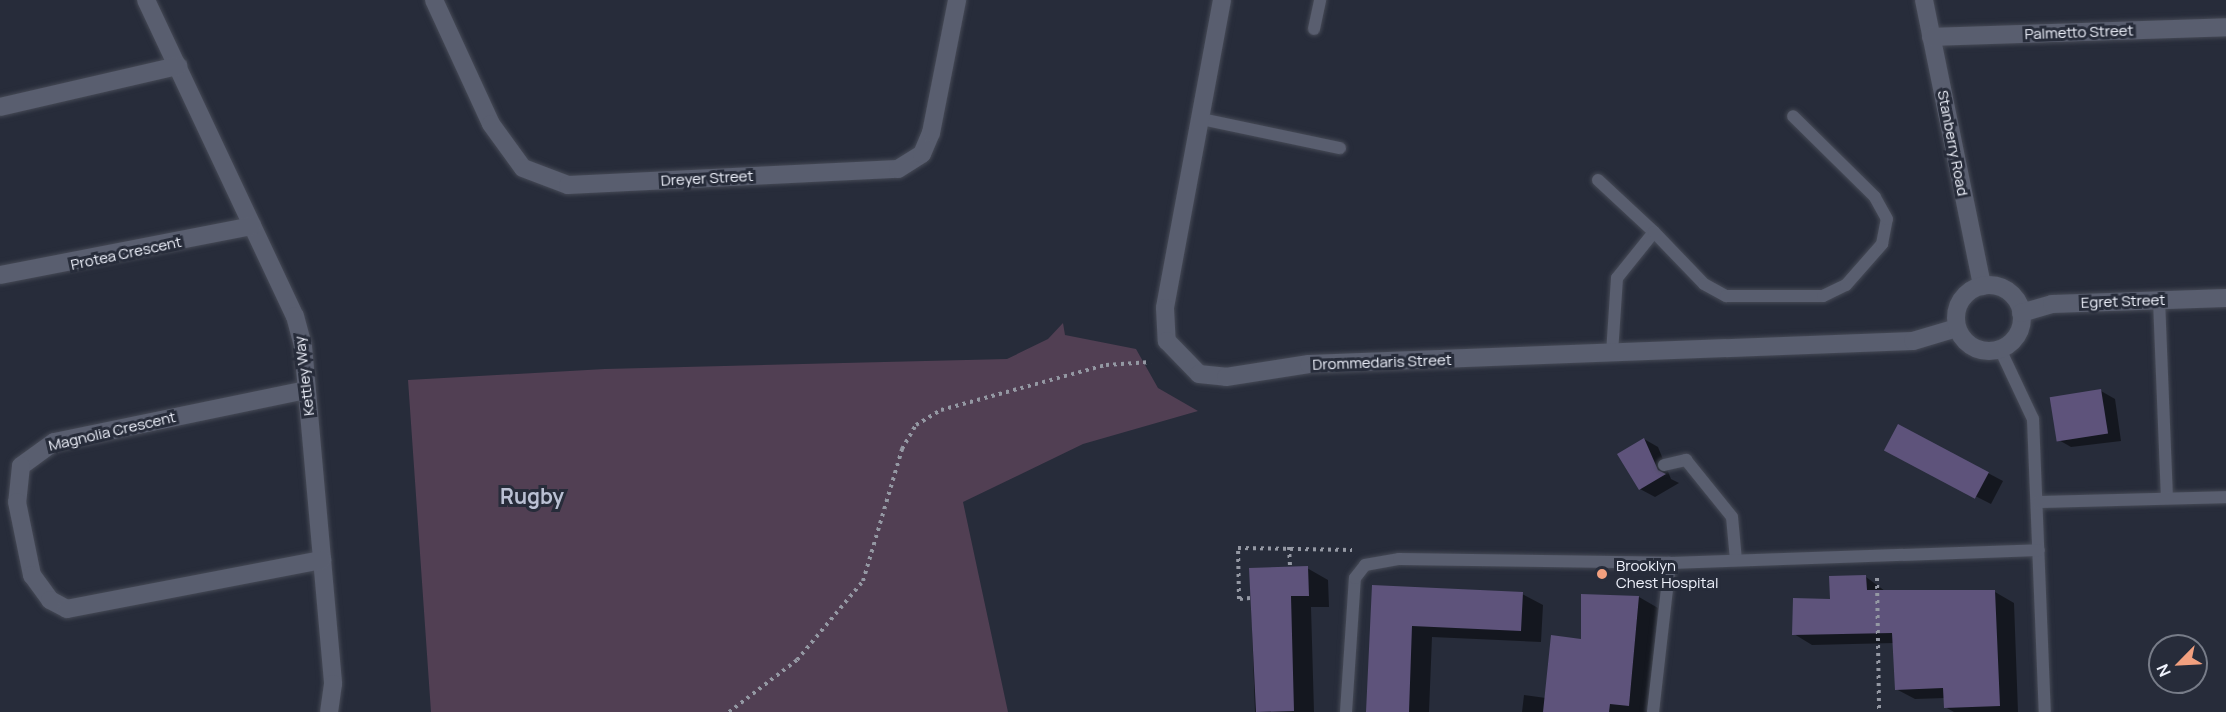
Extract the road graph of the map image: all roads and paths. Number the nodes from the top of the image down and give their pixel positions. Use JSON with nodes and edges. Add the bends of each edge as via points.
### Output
{"nodes":[{"id":1,"x":146,"y":0,"type":"edge"},
{"id":2,"x":434,"y":0,"type":"edge"},
{"id":3,"x":957,"y":0,"type":"edge"},
{"id":4,"x":1222,"y":0,"type":"edge"},
{"id":5,"x":1320,"y":0,"type":"edge"},
{"id":6,"x":1924,"y":0,"type":"edge"},
{"id":7,"x":2226,"y":27,"type":"edge"},
{"id":8,"x":1314,"y":29,"type":"dead end"},
{"id":9,"x":1931,"y":37,"type":"junction"},
{"id":10,"x":178,"y":66,"type":"junction"},
{"id":11,"x":0,"y":108,"type":"edge"},
{"id":12,"x":1793,"y":116,"type":"dead end"},
{"id":13,"x":1202,"y":119,"type":"junction"},
{"id":14,"x":1340,"y":148,"type":"dead end"},
{"id":15,"x":1598,"y":180,"type":"dead end"},
{"id":16,"x":252,"y":226,"type":"junction"},
{"id":17,"x":1654,"y":232,"type":"junction"},
{"id":18,"x":0,"y":275,"type":"edge"},
{"id":19,"x":1982,"y":286,"type":"junction"},
{"id":20,"x":2226,"y":298,"type":"edge"},
{"id":21,"x":2159,"y":300,"type":"junction"},
{"id":22,"x":2021,"y":313,"type":"junction"},
{"id":23,"x":1957,"y":328,"type":"junction"},
{"id":24,"x":2000,"y":349,"type":"junction"},
{"id":25,"x":1612,"y":353,"type":"junction"},
{"id":26,"x":1180,"y":360,"type":"junction"},
{"id":27,"x":306,"y":390,"type":"junction"},
{"id":28,"x":1664,"y":465,"type":"dead end"},
{"id":29,"x":2226,"y":497,"type":"edge"},
{"id":30,"x":2167,"y":498,"type":"junction"},
{"id":31,"x":2037,"y":502,"type":"junction"},
{"id":32,"x":1289,"y":548,"type":"junction"},
{"id":33,"x":2038,"y":550,"type":"junction"},
{"id":34,"x":1877,"y":556,"type":"junction"},
{"id":35,"x":322,"y":560,"type":"junction"},
{"id":36,"x":1736,"y":560,"type":"junction"},
{"id":37,"x":1670,"y":563,"type":"junction"},
{"id":38,"x":1365,"y":564,"type":"junction"},
{"id":39,"x":1290,"y":567,"type":"dead end"},
{"id":40,"x":1250,"y":598,"type":"dead end"},
{"id":41,"x":330,"y":712,"type":"edge"},
{"id":42,"x":729,"y":712,"type":"edge"},
{"id":43,"x":1346,"y":712,"type":"edge"},
{"id":44,"x":1653,"y":712,"type":"edge"},
{"id":45,"x":1879,"y":712,"type":"edge"},
{"id":46,"x":2045,"y":712,"type":"edge"}],
"edges":[{"from":1,"to":10,"type":"street","name":"Kettley Way"},
{"from":2,"to":3,"type":"street","name":"Dreyer Street","via":[[491,124],[523,168],[568,185],[898,169],[922,154],[931,133]]},
{"from":4,"to":13,"type":"street"},
{"from":5,"to":8,"type":"lane"},
{"from":6,"to":9,"type":"street","name":"Stanberry Road"},
{"from":7,"to":9,"type":"street","name":"Palmetto Street"},
{"from":9,"to":19,"type":"street","name":"Stanberry Road"},
{"from":10,"to":11,"type":"street"},
{"from":10,"to":16,"type":"street","name":"Kettley Way"},
{"from":12,"to":17,"type":"lane","via":[[1875,197],[1887,219],[1882,244],[1846,285],[1823,296],[1726,296],[1704,284]]},
{"from":13,"to":14,"type":"lane"},
{"from":13,"to":26,"type":"street","via":[[1166,308],[1167,341]]},
{"from":15,"to":17,"type":"lane"},
{"from":16,"to":18,"type":"street","name":"Protea Crescent"},
{"from":16,"to":27,"type":"street","name":"Kettley Way","via":[[295,316]]},
{"from":17,"to":25,"type":"lane","via":[[1617,278]]},
{"from":19,"to":22,"type":"street","via":[[2004,289]]},
{"from":19,"to":23,"type":"street","via":[[1960,301]]},
{"from":20,"to":21,"type":"street","name":"Egret Street"},
{"from":21,"to":22,"type":"street","name":"Egret Street","via":[[2052,304]]},
{"from":21,"to":30,"type":"lane"},
{"from":22,"to":24,"type":"street","via":[[2017,335]]},
{"from":23,"to":24,"type":"street","via":[[1971,346]]},
{"from":23,"to":25,"type":"street","name":"Drommedaris Street","via":[[1913,341]]},
{"from":24,"to":31,"type":"lane","via":[[2033,419]]},
{"from":25,"to":26,"type":"street","name":"Drommedaris Street","via":[[1309,364],[1226,377],[1199,374]]},
{"from":26,"to":42,"type":"path","via":[[1106,365],[941,410],[916,425],[902,449],[862,581],[797,660]]},
{"from":27,"to":35,"type":"street","name":"Kettley Way"},
{"from":27,"to":35,"type":"street","name":"Magnolia Crescent","via":[[54,442],[21,466],[17,502],[32,575],[50,600],[67,609]]},
{"from":28,"to":36,"type":"lane","via":[[1686,460],[1732,517]]},
{"from":29,"to":30,"type":"lane"},
{"from":30,"to":31,"type":"lane"},
{"from":31,"to":33,"type":"lane"},
{"from":32,"to":38,"type":"path","via":[[1348,546]]},
{"from":32,"to":39,"type":"path"},
{"from":32,"to":40,"type":"path","via":[[1238,548],[1239,599]]},
{"from":33,"to":34,"type":"lane"},
{"from":33,"to":46,"type":"lane"},
{"from":34,"to":36,"type":"lane"},
{"from":34,"to":45,"type":"path"},
{"from":35,"to":41,"type":"street","name":"Kettley Way","via":[[333,684]]},
{"from":36,"to":37,"type":"lane"},
{"from":37,"to":38,"type":"lane","via":[[1399,559]]},
{"from":37,"to":44,"type":"lane"},
{"from":38,"to":43,"type":"lane","via":[[1355,578]]}]}
